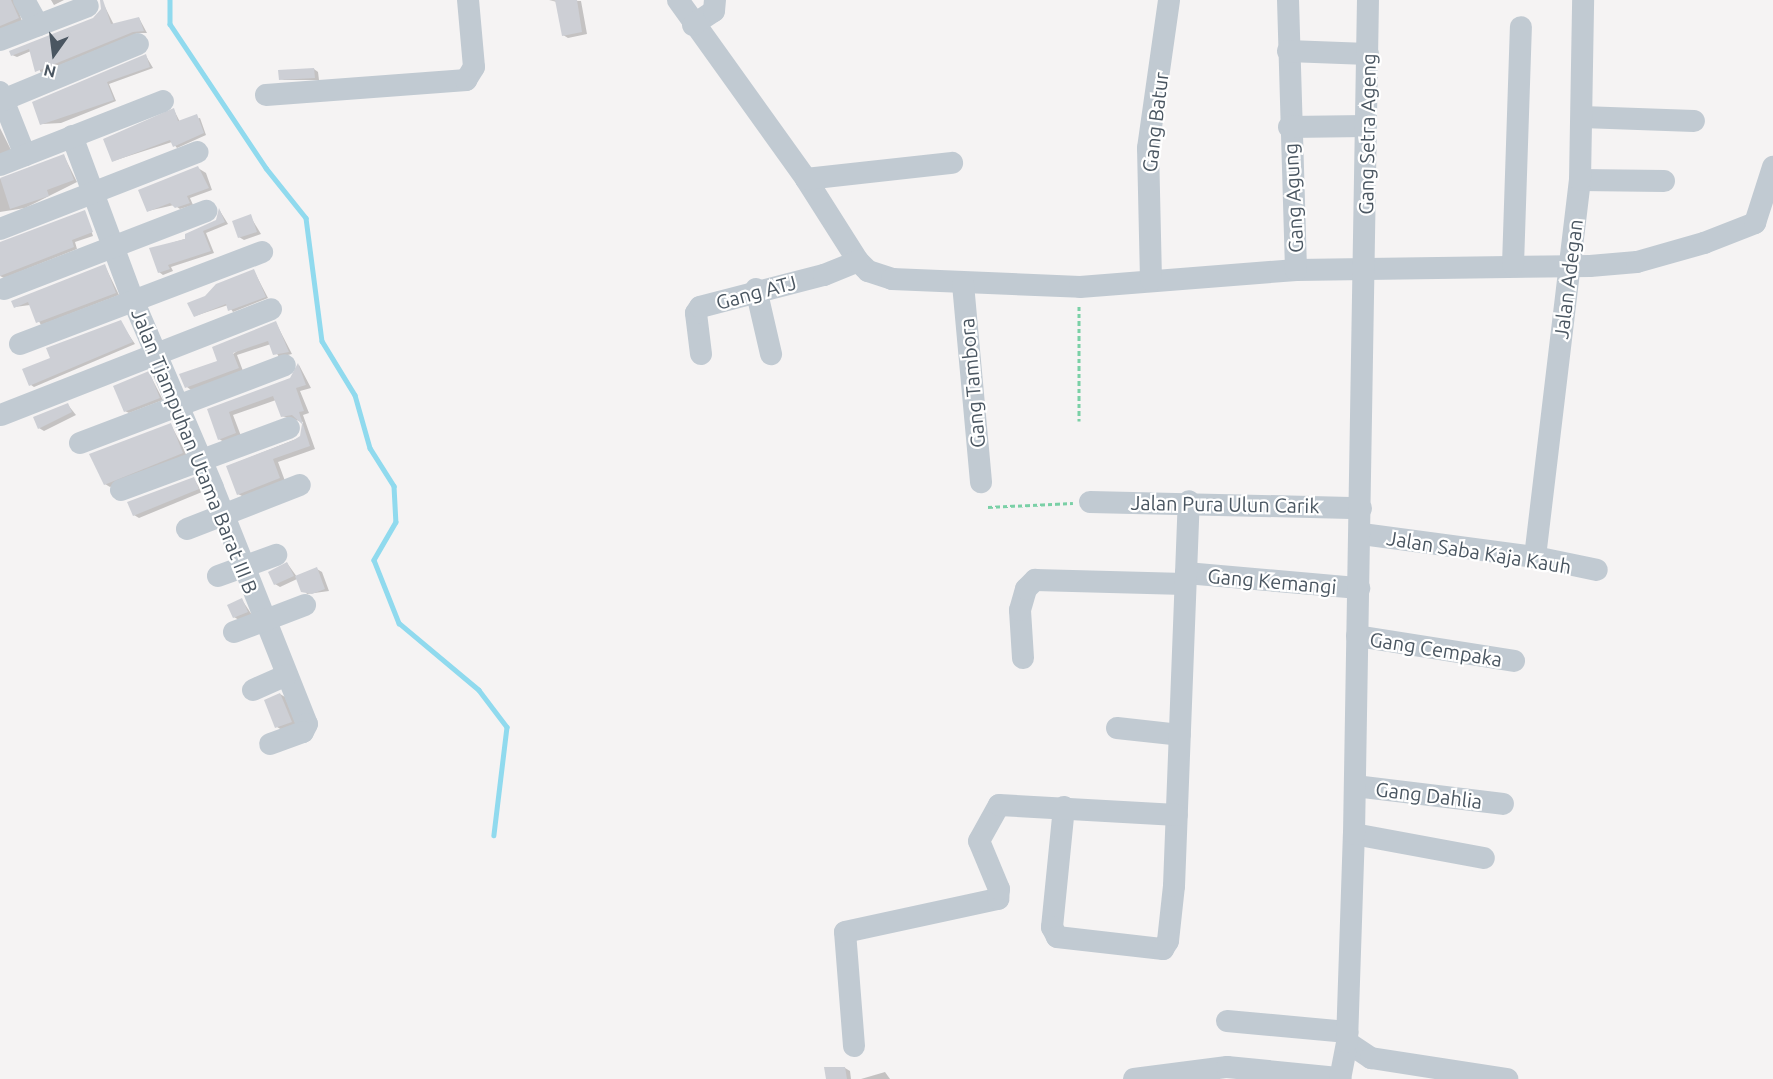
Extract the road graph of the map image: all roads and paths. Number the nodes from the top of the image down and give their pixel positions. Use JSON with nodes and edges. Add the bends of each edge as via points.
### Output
{"nodes":[{"id":1,"x":24,"y":0,"type":"edge"},
{"id":2,"x":468,"y":0,"type":"edge"},
{"id":3,"x":678,"y":0,"type":"edge"},
{"id":4,"x":715,"y":0,"type":"edge"},
{"id":5,"x":1169,"y":0,"type":"edge"},
{"id":6,"x":1288,"y":0,"type":"edge"},
{"id":7,"x":1368,"y":0,"type":"edge"},
{"id":8,"x":1583,"y":0,"type":"edge"},
{"id":9,"x":88,"y":6,"type":"dead end"},
{"id":10,"x":693,"y":25,"type":"junction"},
{"id":11,"x":38,"y":26,"type":"junction"},
{"id":12,"x":1521,"y":27,"type":"dead end"},
{"id":13,"x":0,"y":40,"type":"edge"},
{"id":14,"x":138,"y":44,"type":"dead end"},
{"id":15,"x":1288,"y":51,"type":"junction"},
{"id":16,"x":1368,"y":54,"type":"junction"},
{"id":17,"x":266,"y":95,"type":"dead end"},
{"id":18,"x":2,"y":96,"type":"edge"},
{"id":19,"x":163,"y":101,"type":"dead end"},
{"id":20,"x":1582,"y":117,"type":"junction"},
{"id":21,"x":1694,"y":121,"type":"dead end"},
{"id":22,"x":1366,"y":126,"type":"junction"},
{"id":23,"x":1289,"y":127,"type":"junction"},
{"id":24,"x":72,"y":136,"type":"junction"},
{"id":25,"x":198,"y":152,"type":"dead end"},
{"id":26,"x":25,"y":155,"type":"junction"},
{"id":27,"x":952,"y":163,"type":"dead end"},
{"id":28,"x":0,"y":165,"type":"edge"},
{"id":29,"x":1773,"y":167,"type":"edge"},
{"id":30,"x":813,"y":178,"type":"junction"},
{"id":31,"x":1580,"y":180,"type":"junction"},
{"id":32,"x":1664,"y":181,"type":"dead end"},
{"id":33,"x":94,"y":192,"type":"junction"},
{"id":34,"x":206,"y":211,"type":"dead end"},
{"id":35,"x":0,"y":230,"type":"edge"},
{"id":36,"x":113,"y":246,"type":"junction"},
{"id":37,"x":262,"y":252,"type":"dead end"},
{"id":38,"x":858,"y":261,"type":"junction"},
{"id":39,"x":1513,"y":265,"type":"junction"},
{"id":40,"x":1572,"y":266,"type":"junction"},
{"id":41,"x":1366,"y":267,"type":"junction"},
{"id":42,"x":1296,"y":270,"type":"junction"},
{"id":43,"x":1151,"y":280,"type":"junction"},
{"id":44,"x":963,"y":284,"type":"junction"},
{"id":45,"x":1080,"y":287,"type":"junction"},
{"id":46,"x":4,"y":289,"type":"dead end"},
{"id":47,"x":756,"y":289,"type":"junction"},
{"id":48,"x":133,"y":300,"type":"junction"},
{"id":49,"x":271,"y":309,"type":"dead end"},
{"id":50,"x":20,"y":344,"type":"dead end"},
{"id":51,"x":155,"y":354,"type":"junction"},
{"id":52,"x":701,"y":354,"type":"dead end"},
{"id":53,"x":771,"y":354,"type":"dead end"},
{"id":54,"x":285,"y":365,"type":"dead end"},
{"id":55,"x":177,"y":405,"type":"junction"},
{"id":56,"x":2,"y":415,"type":"dead end"},
{"id":57,"x":1080,"y":421,"type":"dead end"},
{"id":58,"x":289,"y":428,"type":"dead end"},
{"id":59,"x":80,"y":443,"type":"dead end"},
{"id":60,"x":202,"y":461,"type":"junction"},
{"id":61,"x":981,"y":482,"type":"dead end"},
{"id":62,"x":300,"y":485,"type":"dead end"},
{"id":63,"x":121,"y":490,"type":"dead end"},
{"id":64,"x":1189,"y":501,"type":"junction"},
{"id":65,"x":1090,"y":502,"type":"joint"},
{"id":66,"x":987,"y":507,"type":"dead end"},
{"id":67,"x":1361,"y":508,"type":"junction"},
{"id":68,"x":224,"y":514,"type":"junction"},
{"id":69,"x":187,"y":529,"type":"dead end"},
{"id":70,"x":1362,"y":534,"type":"junction"},
{"id":71,"x":276,"y":555,"type":"dead end"},
{"id":72,"x":1535,"y":557,"type":"junction"},
{"id":73,"x":243,"y":567,"type":"junction"},
{"id":74,"x":1597,"y":570,"type":"dead end"},
{"id":75,"x":218,"y":576,"type":"dead end"},
{"id":76,"x":1186,"y":579,"type":"junction"},
{"id":77,"x":1359,"y":588,"type":"junction"},
{"id":78,"x":305,"y":605,"type":"dead end"},
{"id":79,"x":264,"y":620,"type":"junction"},
{"id":80,"x":234,"y":632,"type":"dead end"},
{"id":81,"x":1357,"y":636,"type":"junction"},
{"id":82,"x":1023,"y":658,"type":"dead end"},
{"id":83,"x":1514,"y":661,"type":"dead end"},
{"id":84,"x":287,"y":675,"type":"junction"},
{"id":85,"x":253,"y":690,"type":"dead end"},
{"id":86,"x":1117,"y":728,"type":"dead end"},
{"id":87,"x":1180,"y":735,"type":"junction"},
{"id":88,"x":270,"y":744,"type":"dead end"},
{"id":89,"x":1355,"y":786,"type":"junction"},
{"id":90,"x":1503,"y":804,"type":"dead end"},
{"id":91,"x":1064,"y":807,"type":"junction"},
{"id":92,"x":1177,"y":815,"type":"junction"},
{"id":93,"x":1354,"y":834,"type":"junction"},
{"id":94,"x":1484,"y":858,"type":"dead end"},
{"id":95,"x":1227,"y":1021,"type":"dead end"},
{"id":96,"x":1347,"y":1037,"type":"junction"},
{"id":97,"x":855,"y":1047,"type":"dead end"},
{"id":98,"x":1190,"y":1075,"type":"edge"},
{"id":99,"x":1340,"y":1078,"type":"edge"},
{"id":100,"x":1134,"y":1079,"type":"edge"},
{"id":101,"x":1507,"y":1079,"type":"edge"}],
"edges":[{"from":1,"to":11,"type":"street"},
{"from":2,"to":17,"type":"street","via":[[474,67],[466,80]]},
{"from":3,"to":10,"type":"street"},
{"from":4,"to":10,"type":"street","via":[[714,12]]},
{"from":5,"to":43,"type":"street","name":"Gang Batur","via":[[1148,148]]},
{"from":6,"to":15,"type":"street","name":"Gang Agung"},
{"from":7,"to":16,"type":"street","name":"Gang Setra Ageng"},
{"from":8,"to":20,"type":"street","name":"Jalan Adegan"},
{"from":9,"to":11,"type":"street"},
{"from":10,"to":30,"type":"street"},
{"from":11,"to":13,"type":"street"},
{"from":12,"to":39,"type":"street"},
{"from":14,"to":18,"type":"street"},
{"from":15,"to":16,"type":"street"},
{"from":15,"to":23,"type":"street","name":"Gang Agung"},
{"from":16,"to":22,"type":"street","name":"Gang Setra Ageng"},
{"from":18,"to":26,"type":"street"},
{"from":19,"to":24,"type":"street"},
{"from":20,"to":21,"type":"street"},
{"from":20,"to":31,"type":"street","name":"Jalan Adegan"},
{"from":22,"to":23,"type":"street"},
{"from":22,"to":41,"type":"street","name":"Gang Setra Ageng"},
{"from":23,"to":42,"type":"street","name":"Gang Agung"},
{"from":24,"to":26,"type":"street"},
{"from":24,"to":33,"type":"street","name":"Jalan Tjampuhan Utama Barat III B"},
{"from":25,"to":33,"type":"street"},
{"from":26,"to":28,"type":"street"},
{"from":27,"to":30,"type":"street"},
{"from":29,"to":40,"type":"street","via":[[1760,213],[1755,223],[1745,228],[1637,262]]},
{"from":30,"to":38,"type":"street"},
{"from":31,"to":32,"type":"street"},
{"from":31,"to":40,"type":"street","name":"Jalan Adegan"},
{"from":33,"to":35,"type":"street"},
{"from":33,"to":36,"type":"street","name":"Jalan Tjampuhan Utama Barat III B"},
{"from":34,"to":36,"type":"street"},
{"from":36,"to":46,"type":"street"},
{"from":36,"to":48,"type":"street","name":"Jalan Tjampuhan Utama Barat III B"},
{"from":37,"to":48,"type":"street"},
{"from":38,"to":44,"type":"street","via":[[868,271],[892,279]]},
{"from":38,"to":47,"type":"street","name":"Gang ATJ","via":[[824,275]]},
{"from":39,"to":40,"type":"street"},
{"from":39,"to":41,"type":"street"},
{"from":40,"to":72,"type":"street","name":"Jalan Adegan"},
{"from":41,"to":42,"type":"street"},
{"from":41,"to":67,"type":"street","name":"Gang Setra Ageng"},
{"from":42,"to":43,"type":"street"},
{"from":43,"to":45,"type":"street"},
{"from":44,"to":45,"type":"street"},
{"from":44,"to":61,"type":"street","name":"Gang Tambora"},
{"from":45,"to":57,"type":"path"},
{"from":47,"to":52,"type":"street","name":"Gang ATJ","via":[[698,308]]},
{"from":47,"to":53,"type":"street"},
{"from":48,"to":50,"type":"street"},
{"from":48,"to":51,"type":"street","name":"Jalan Tjampuhan Utama Barat III B"},
{"from":49,"to":51,"type":"street"},
{"from":51,"to":55,"type":"street","name":"Jalan Tjampuhan Utama Barat III B"},
{"from":51,"to":56,"type":"street"},
{"from":54,"to":55,"type":"street"},
{"from":55,"to":59,"type":"street"},
{"from":55,"to":60,"type":"street","name":"Jalan Tjampuhan Utama Barat III B"},
{"from":58,"to":60,"type":"street"},
{"from":60,"to":63,"type":"street"},
{"from":60,"to":68,"type":"street","name":"Jalan Tjampuhan Utama Barat III B"},
{"from":62,"to":68,"type":"street"},
{"from":64,"to":65,"type":"street","name":"Jalan Pura Ulun Carik"},
{"from":64,"to":67,"type":"street","name":"Jalan Pura Ulun Carik"},
{"from":64,"to":76,"type":"street"},
{"from":65,"to":66,"type":"path"},
{"from":67,"to":70,"type":"street","name":"Gang Setra Ageng"},
{"from":68,"to":69,"type":"street"},
{"from":68,"to":73,"type":"street","name":"Jalan Tjampuhan Utama Barat III B"},
{"from":70,"to":72,"type":"street","name":"Jalan Saba Kaja Kauh"},
{"from":70,"to":77,"type":"street","name":"Gang Setra Ageng"},
{"from":71,"to":73,"type":"street"},
{"from":72,"to":74,"type":"street","name":"Jalan Saba Kaja Kauh"},
{"from":73,"to":75,"type":"street"},
{"from":73,"to":79,"type":"street","name":"Jalan Tjampuhan Utama Barat III B"},
{"from":76,"to":77,"type":"street","name":"Gang Kemangi"},
{"from":76,"to":82,"type":"street","name":"Gang Kemangi","via":[[1035,580],[1026,590],[1020,610]]},
{"from":76,"to":87,"type":"street"},
{"from":77,"to":81,"type":"street","name":"Gang Setra Ageng"},
{"from":78,"to":79,"type":"street"},
{"from":79,"to":80,"type":"street"},
{"from":79,"to":84,"type":"street","name":"Jalan Tjampuhan Utama Barat III B"},
{"from":81,"to":83,"type":"street","name":"Gang Cempaka"},
{"from":81,"to":89,"type":"street","name":"Gang Setra Ageng"},
{"from":84,"to":85,"type":"street"},
{"from":84,"to":88,"type":"street","name":"Jalan Tjampuhan Utama Barat III B","via":[[306,729]]},
{"from":86,"to":87,"type":"street"},
{"from":87,"to":92,"type":"street"},
{"from":89,"to":90,"type":"street","name":"Gang Dahlia"},
{"from":89,"to":93,"type":"street","name":"Gang Setra Ageng"},
{"from":91,"to":92,"type":"street"},
{"from":91,"to":92,"type":"street","via":[[1052,927],[1057,937],[1158,952],[1169,934]]},
{"from":91,"to":97,"type":"street","via":[[1003,804],[995,809],[979,841],[1000,893],[994,902],[846,931]]},
{"from":93,"to":94,"type":"street"},
{"from":93,"to":96,"type":"street","name":"Gang Setra Ageng"},
{"from":95,"to":96,"type":"street"},
{"from":96,"to":99,"type":"street","name":"Gang Setra Ageng"},
{"from":96,"to":101,"type":"street","via":[[1360,1053],[1380,1060]]},
{"from":98,"to":99,"type":"street","via":[[1227,1067],[1270,1068]]},
{"from":98,"to":100,"type":"street"}]}
